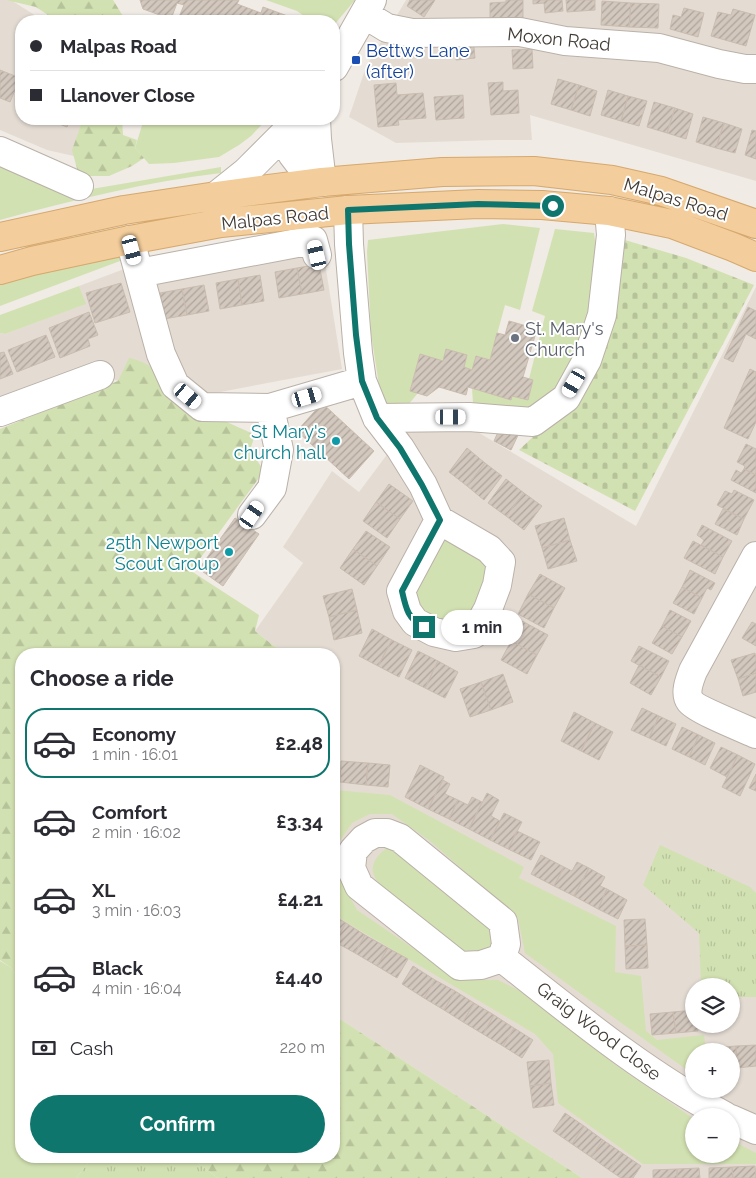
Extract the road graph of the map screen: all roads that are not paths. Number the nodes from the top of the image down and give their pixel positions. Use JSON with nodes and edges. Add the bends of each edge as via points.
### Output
{"nodes":[{"id":1,"x":368,"y":7,"type":"edge"},
{"id":2,"x":340,"y":56,"type":"edge"},
{"id":3,"x":756,"y":69,"type":"edge"},
{"id":4,"x":297,"y":125,"type":"edge"},
{"id":5,"x":305,"y":125,"type":"edge"},
{"id":6,"x":0,"y":151,"type":"edge"},
{"id":7,"x":322,"y":182,"type":"junction"},
{"id":8,"x":79,"y":186,"type":"dead end"},
{"id":9,"x":216,"y":196,"type":"junction"},
{"id":10,"x":348,"y":210,"type":"junction"},
{"id":11,"x":609,"y":211,"type":"junction"},
{"id":12,"x":304,"y":214,"type":"junction"},
{"id":13,"x":756,"y":224,"type":"edge"},
{"id":14,"x":0,"y":237,"type":"edge"},
{"id":15,"x":130,"y":240,"type":"junction"},
{"id":16,"x":317,"y":255,"type":"dead end"},
{"id":17,"x":756,"y":257,"type":"edge"},
{"id":18,"x":0,"y":270,"type":"edge"},
{"id":19,"x":139,"y":273,"type":"junction"},
{"id":20,"x":100,"y":375,"type":"dead end"},
{"id":21,"x":362,"y":381,"type":"junction"},
{"id":22,"x":270,"y":408,"type":"junction"},
{"id":23,"x":0,"y":412,"type":"edge"},
{"id":24,"x":377,"y":418,"type":"junction"},
{"id":25,"x":252,"y":515,"type":"dead end"},
{"id":26,"x":440,"y":520,"type":"dead end"},
{"id":27,"x":756,"y":556,"type":"edge"},
{"id":28,"x":756,"y":734,"type":"edge"},
{"id":29,"x":502,"y":958,"type":"junction"},
{"id":30,"x":710,"y":1108,"type":"edge"},
{"id":31,"x":740,"y":1123,"type":"edge"},
{"id":32,"x":756,"y":1130,"type":"edge"}],
"edges":[{"from":1,"to":2,"type":"street"},
{"from":1,"to":3,"type":"street","name":"Moxon Road","via":[[387,28],[412,33],[520,32],[565,41],[658,48],[719,64]]},
{"from":4,"to":9,"type":"street"},
{"from":5,"to":7,"type":"street","via":[[317,140]]},
{"from":6,"to":8,"type":"street"},
{"from":7,"to":9,"type":"main road","name":"Malpas Road"},
{"from":7,"to":10,"type":"main road"},
{"from":7,"to":12,"type":"main road"},
{"from":7,"to":13,"type":"main road","name":"Malpas Road","via":[[442,172],[534,171],[612,180],[661,191]]},
{"from":9,"to":14,"type":"main road","name":"Malpas Road","via":[[124,210]]},
{"from":10,"to":11,"type":"main road","name":"Malpas Road","via":[[542,204]]},
{"from":10,"to":12,"type":"main road","name":"Malpas Road"},
{"from":10,"to":21,"type":"street"},
{"from":11,"to":17,"type":"main road","name":"Malpas Road","via":[[672,224]]},
{"from":11,"to":24,"type":"street","via":[[611,234],[602,315],[587,360],[566,398],[533,422],[469,417]]},
{"from":12,"to":15,"type":"main road","name":"Malpas Road","via":[[221,223]]},
{"from":15,"to":18,"type":"main road","name":"Malpas Road"},
{"from":15,"to":19,"type":"street"},
{"from":16,"to":19,"type":"street","via":[[313,240]]},
{"from":19,"to":22,"type":"street","via":[[161,354],[175,385],[202,408]]},
{"from":20,"to":23,"type":"street"},
{"from":21,"to":22,"type":"street"},
{"from":21,"to":24,"type":"street"},
{"from":22,"to":25,"type":"street","via":[[279,450],[272,488]]},
{"from":24,"to":26,"type":"street","via":[[404,455]]},
{"from":27,"to":28,"type":"street","via":[[693,671],[688,696],[690,702],[701,709]]},
{"from":29,"to":29,"type":"street","via":[[506,944],[503,922],[400,838],[375,833],[353,851],[351,868],[359,886],[460,966],[480,965]]},
{"from":29,"to":30,"type":"street","name":"Graig Wood Close","via":[[674,1088]]},
{"from":31,"to":32,"type":"street"}]}
